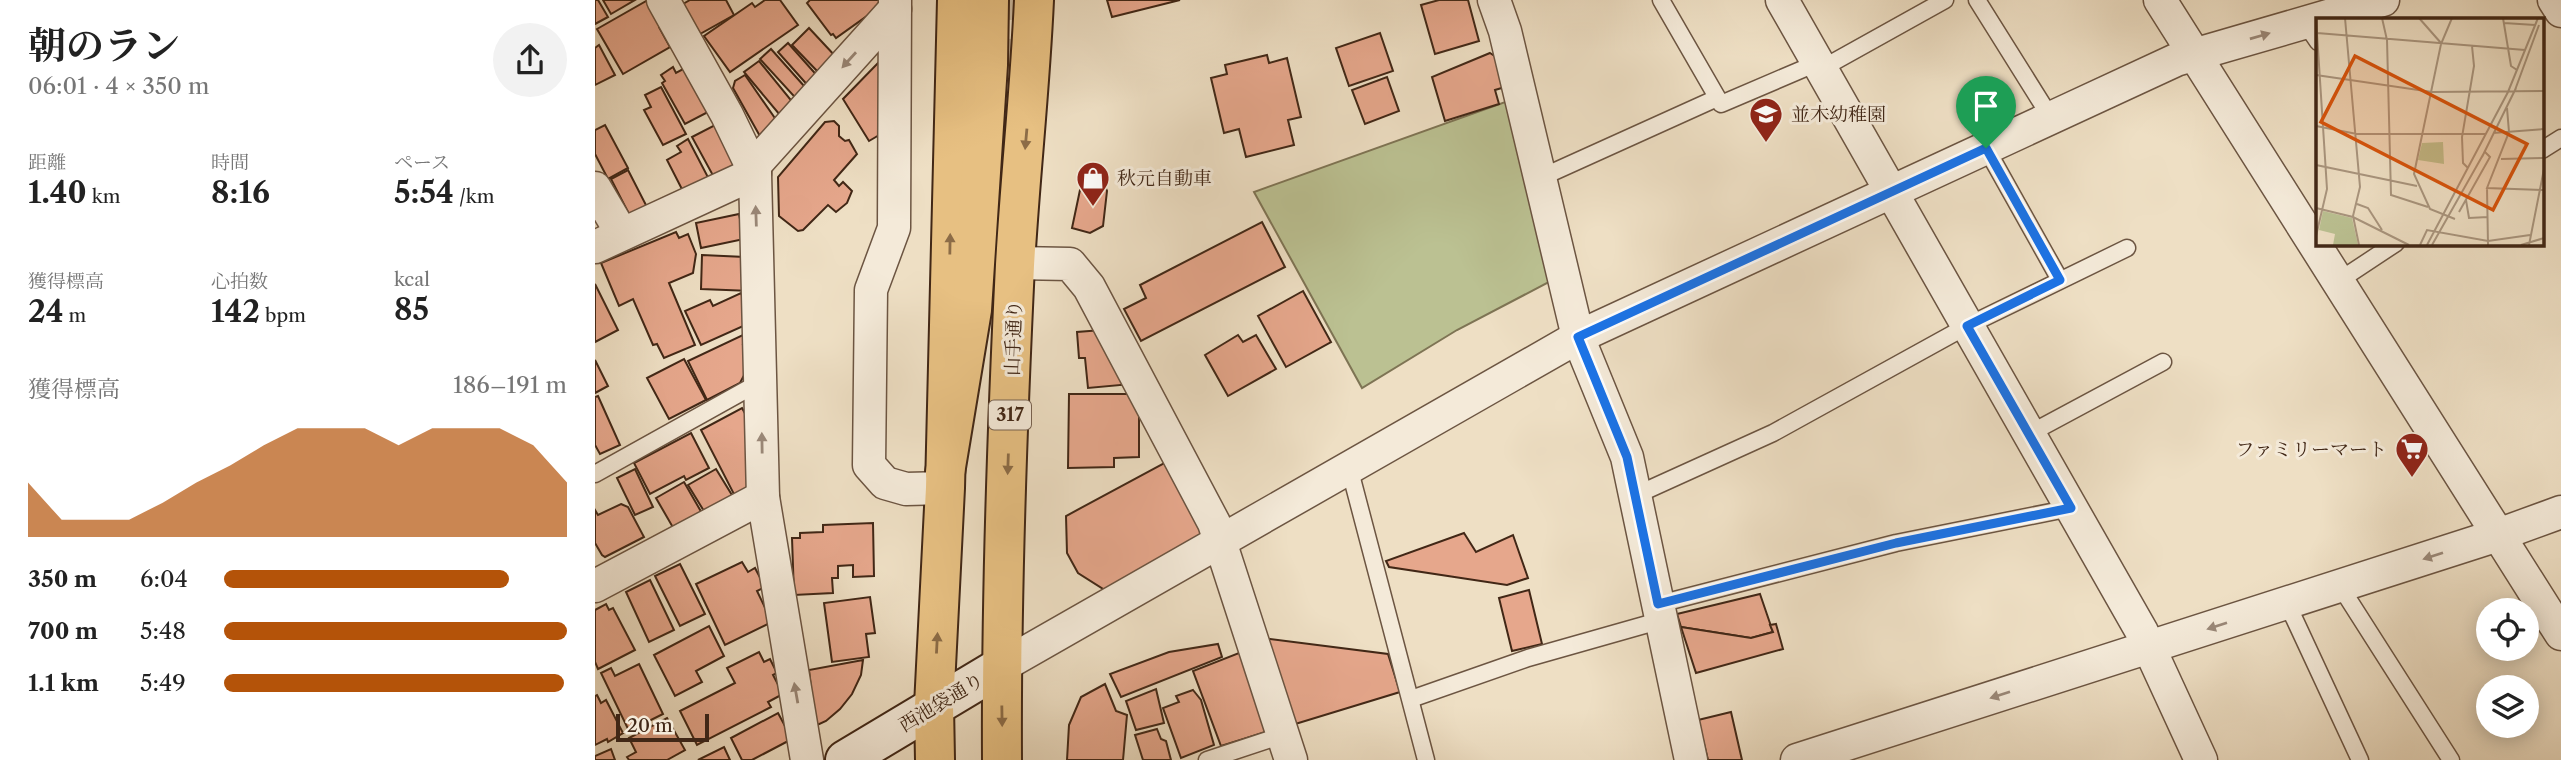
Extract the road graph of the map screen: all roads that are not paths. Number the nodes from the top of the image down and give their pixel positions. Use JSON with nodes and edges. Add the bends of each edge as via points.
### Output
{"nodes":[{"id":1,"x":663,"y":0,"type":"edge"},
{"id":2,"x":957,"y":0,"type":"edge"},
{"id":3,"x":989,"y":0,"type":"edge"},
{"id":4,"x":1034,"y":0,"type":"edge"},
{"id":5,"x":1494,"y":0,"type":"edge"},
{"id":6,"x":1661,"y":0,"type":"edge"},
{"id":7,"x":1782,"y":0,"type":"edge"},
{"id":8,"x":1945,"y":0,"type":"edge"},
{"id":9,"x":1977,"y":0,"type":"edge"},
{"id":10,"x":2160,"y":0,"type":"edge"},
{"id":11,"x":2383,"y":0,"type":"edge"},
{"id":12,"x":2554,"y":0,"type":"edge"},
{"id":13,"x":895,"y":5,"type":"edge"},
{"id":14,"x":2561,"y":11,"type":"edge"},
{"id":15,"x":2344,"y":18,"type":"edge"},
{"id":16,"x":2311,"y":33,"type":"edge"},
{"id":17,"x":2194,"y":55,"type":"junction"},
{"id":18,"x":1819,"y":66,"type":"junction"},
{"id":19,"x":971,"y":69,"type":"junction"},
{"id":20,"x":1717,"y":98,"type":"junction"},
{"id":21,"x":2052,"y":118,"type":"junction"},
{"id":22,"x":2561,"y":138,"type":"edge"},
{"id":23,"x":1986,"y":148,"type":"junction"},
{"id":24,"x":2543,"y":149,"type":"edge"},
{"id":25,"x":754,"y":170,"type":"junction"},
{"id":26,"x":1540,"y":178,"type":"junction"},
{"id":27,"x":595,"y":188,"type":"edge"},
{"id":28,"x":1890,"y":192,"type":"junction"},
{"id":29,"x":608,"y":241,"type":"edge"},
{"id":30,"x":2393,"y":245,"type":"edge"},
{"id":31,"x":2127,"y":248,"type":"dead end"},
{"id":32,"x":1016,"y":263,"type":"junction"},
{"id":33,"x":2060,"y":280,"type":"junction"},
{"id":34,"x":2337,"y":282,"type":"junction"},
{"id":35,"x":1967,"y":326,"type":"junction"},
{"id":36,"x":1578,"y":337,"type":"junction"},
{"id":37,"x":2163,"y":362,"type":"dead end"},
{"id":38,"x":760,"y":382,"type":"junction"},
{"id":39,"x":2029,"y":435,"type":"junction"},
{"id":40,"x":1349,"y":467,"type":"junction"},
{"id":41,"x":595,"y":474,"type":"edge"},
{"id":42,"x":945,"y":481,"type":"junction"},
{"id":43,"x":1634,"y":496,"type":"junction"},
{"id":44,"x":763,"y":497,"type":"junction"},
{"id":45,"x":2071,"y":508,"type":"junction"},
{"id":46,"x":2561,"y":512,"type":"edge"},
{"id":47,"x":2498,"y":536,"type":"junction"},
{"id":48,"x":1220,"y":541,"type":"junction"},
{"id":49,"x":595,"y":586,"type":"edge"},
{"id":50,"x":2340,"y":586,"type":"junction"},
{"id":51,"x":2287,"y":603,"type":"junction"},
{"id":52,"x":1660,"y":612,"type":"junction"},
{"id":53,"x":2561,"y":634,"type":"edge"},
{"id":54,"x":2149,"y":648,"type":"junction"},
{"id":55,"x":1002,"y":666,"type":"junction"},
{"id":56,"x":1411,"y":699,"type":"junction"},
{"id":57,"x":934,"y":706,"type":"junction"},
{"id":58,"x":1287,"y":748,"type":"edge"},
{"id":59,"x":807,"y":760,"type":"edge"},
{"id":60,"x":845,"y":760,"type":"edge"},
{"id":61,"x":935,"y":760,"type":"edge"},
{"id":62,"x":1002,"y":760,"type":"edge"},
{"id":63,"x":1207,"y":760,"type":"edge"},
{"id":64,"x":1426,"y":760,"type":"edge"},
{"id":65,"x":1691,"y":760,"type":"edge"},
{"id":66,"x":1797,"y":760,"type":"edge"},
{"id":67,"x":2201,"y":760,"type":"edge"},
{"id":68,"x":2360,"y":760,"type":"edge"},
{"id":69,"x":2451,"y":760,"type":"edge"}],
"edges":[{"from":1,"to":25,"type":"street"},
{"from":2,"to":19,"type":"main road"},
{"from":3,"to":19,"type":"main road"},
{"from":4,"to":32,"type":"main road","name":"山手通り","number":"317","one_way":true},
{"from":5,"to":26,"type":"street"},
{"from":6,"to":20,"type":"lane"},
{"from":7,"to":18,"type":"street"},
{"from":8,"to":18,"type":"lane"},
{"from":9,"to":21,"type":"lane"},
{"from":10,"to":17,"type":"street"},
{"from":11,"to":15,"type":"street"},
{"from":12,"to":14,"type":"street"},
{"from":13,"to":25,"type":"street","one_way":true},
{"from":13,"to":42,"type":"street","via":[[894,228],[871,290],[869,465],[885,483],[906,489]]},
{"from":17,"to":16,"type":"street","one_way":true},
{"from":17,"to":21,"type":"street"},
{"from":17,"to":34,"type":"street"},
{"from":18,"to":20,"type":"lane","via":[[1721,104]]},
{"from":18,"to":28,"type":"street"},
{"from":42,"to":19,"type":"main road","one_way":true,"via":[[972,310]]},
{"from":20,"to":26,"type":"lane"},
{"from":21,"to":23,"type":"street"},
{"from":22,"to":24,"type":"lane"},
{"from":23,"to":28,"type":"street"},
{"from":23,"to":33,"type":"lane"},
{"from":25,"to":29,"type":"street"},
{"from":38,"to":25,"type":"street","one_way":true},
{"from":26,"to":36,"type":"street"},
{"from":27,"to":29,"type":"street"},
{"from":28,"to":35,"type":"street"},
{"from":28,"to":36,"type":"street"},
{"from":30,"to":34,"type":"lane"},
{"from":31,"to":33,"type":"lane"},
{"from":32,"to":48,"type":"street","via":[[1070,264],[1089,287]]},
{"from":32,"to":55,"type":"main road","name":"山手通り","number":"317","one_way":true},
{"from":33,"to":35,"type":"lane"},
{"from":34,"to":47,"type":"street"},
{"from":35,"to":39,"type":"street"},
{"from":35,"to":43,"type":"lane","via":[[1773,433]]},
{"from":36,"to":40,"type":"street"},
{"from":36,"to":43,"type":"street","via":[[1627,457]]},
{"from":37,"to":39,"type":"lane"},
{"from":38,"to":41,"type":"lane"},
{"from":44,"to":38,"type":"street","one_way":true},
{"from":39,"to":45,"type":"street"},
{"from":40,"to":48,"type":"street"},
{"from":40,"to":56,"type":"lane"},
{"from":57,"to":42,"type":"main road","one_way":true},
{"from":43,"to":52,"type":"street"},
{"from":44,"to":49,"type":"street"},
{"from":59,"to":44,"type":"street","one_way":true},
{"from":45,"to":52,"type":"lane","via":[[1896,543]]},
{"from":45,"to":54,"type":"street"},
{"from":46,"to":47,"type":"street"},
{"from":47,"to":50,"type":"street","one_way":true},
{"from":47,"to":53,"type":"street"},
{"from":48,"to":55,"type":"street"},
{"from":48,"to":58,"type":"street"},
{"from":50,"to":51,"type":"street"},
{"from":50,"to":69,"type":"lane"},
{"from":51,"to":54,"type":"street","one_way":true},
{"from":51,"to":68,"type":"lane"},
{"from":52,"to":56,"type":"lane"},
{"from":52,"to":65,"type":"street"},
{"from":54,"to":66,"type":"street","one_way":true},
{"from":54,"to":67,"type":"street"},
{"from":55,"to":57,"type":"main road","name":"西池袋通り"},
{"from":55,"to":62,"type":"main road","name":"山手通り","number":"317","one_way":true},
{"from":56,"to":64,"type":"lane"},
{"from":57,"to":60,"type":"main road","name":"西池袋通り"},
{"from":57,"to":61,"type":"main road"},
{"from":58,"to":63,"type":"lane"}]}
